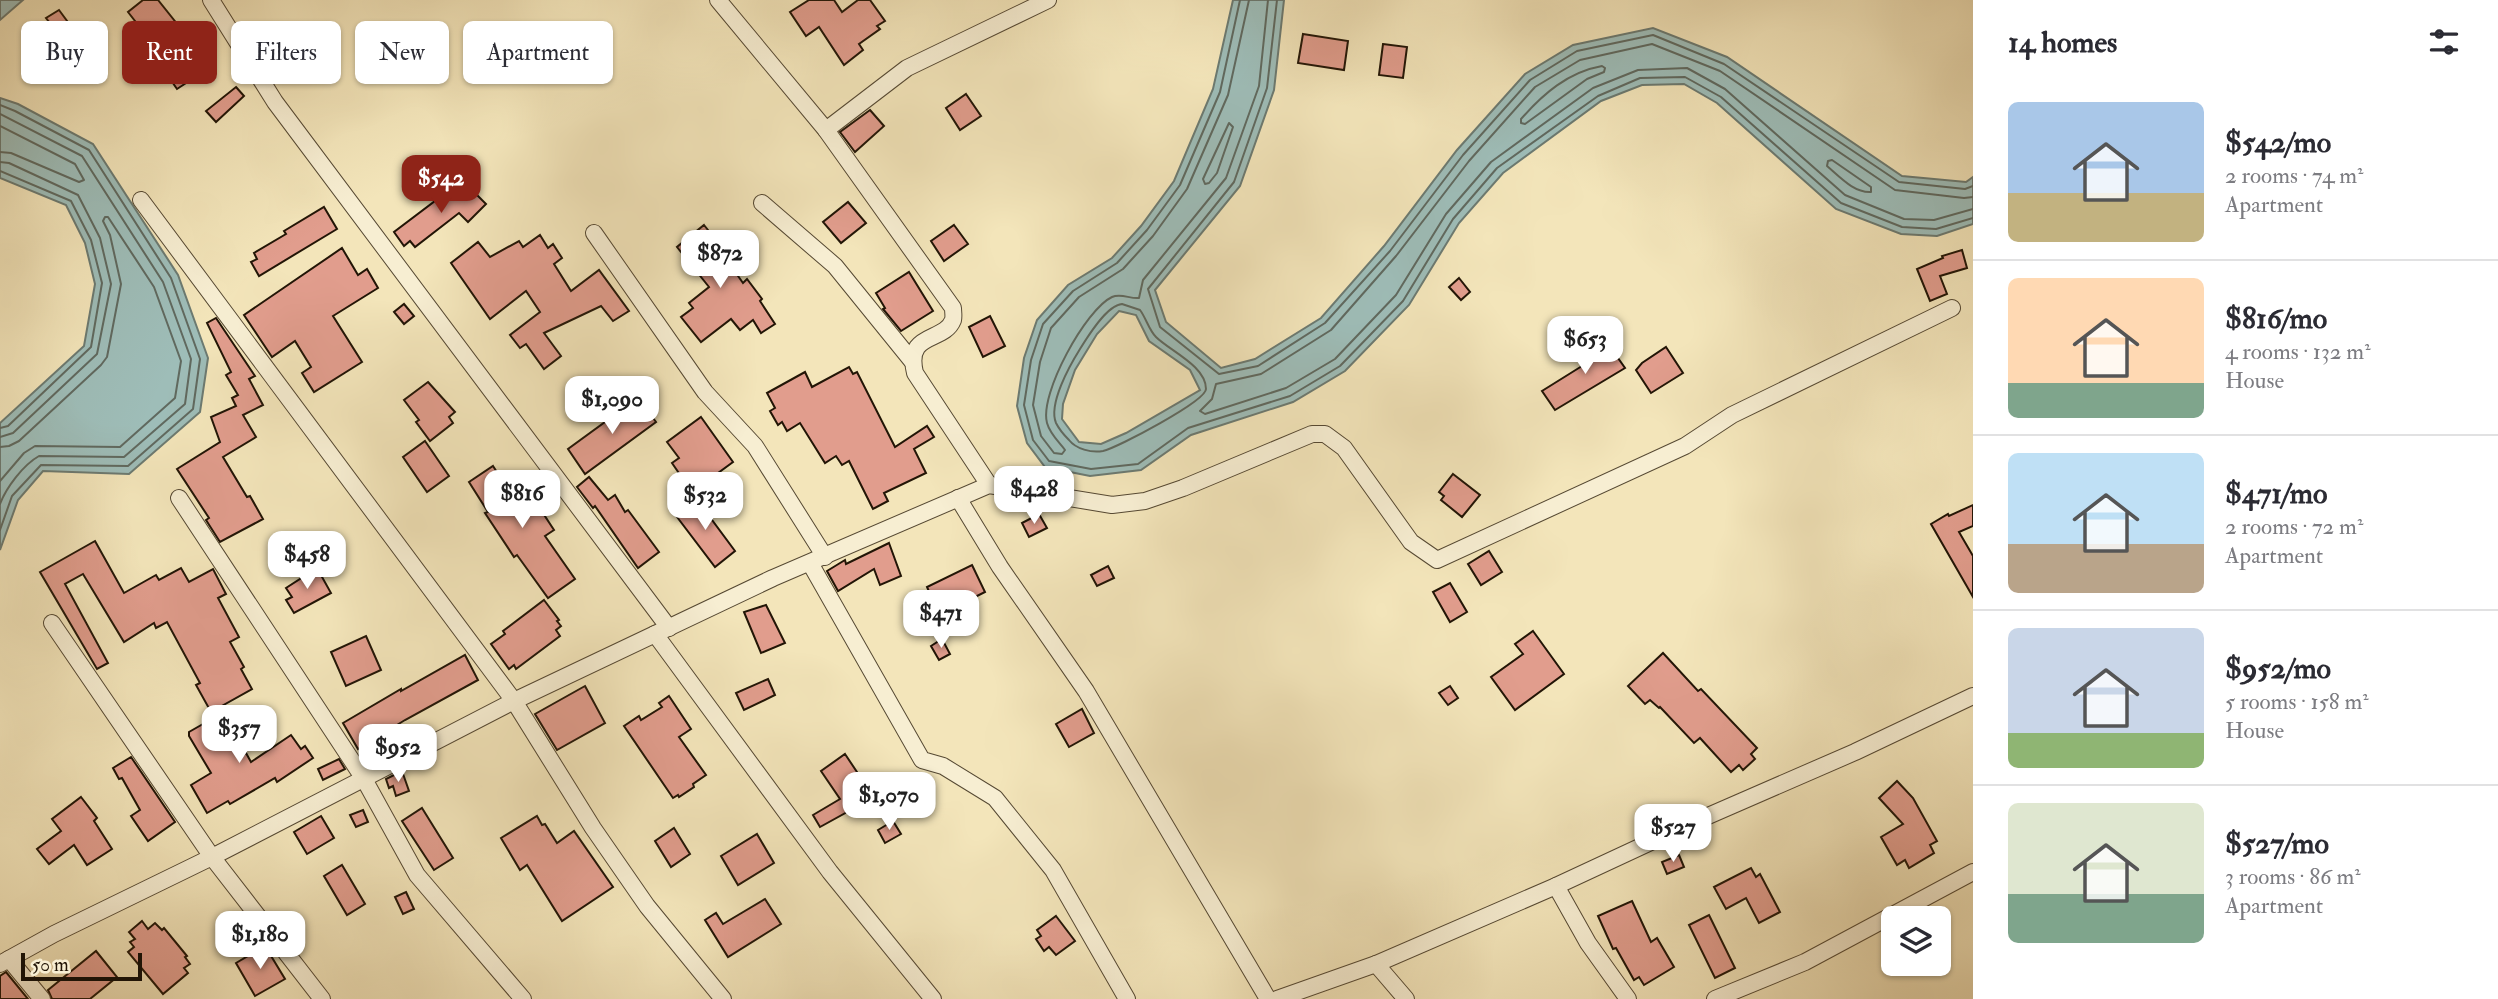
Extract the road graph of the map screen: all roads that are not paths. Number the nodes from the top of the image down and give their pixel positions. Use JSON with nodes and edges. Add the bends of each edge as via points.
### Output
{"nodes":[{"id":1,"x":211,"y":0,"type":"edge"},
{"id":2,"x":718,"y":0,"type":"edge"},
{"id":3,"x":1048,"y":0,"type":"edge"},
{"id":4,"x":826,"y":130,"type":"junction"},
{"id":5,"x":141,"y":200,"type":"dead end"},
{"id":6,"x":762,"y":203,"type":"dead end"},
{"id":7,"x":594,"y":233,"type":"dead end"},
{"id":8,"x":1952,"y":308,"type":"dead end"},
{"id":9,"x":912,"y":361,"type":"junction"},
{"id":10,"x":989,"y":485,"type":"junction"},
{"id":11,"x":179,"y":498,"type":"dead end"},
{"id":12,"x":958,"y":498,"type":"junction"},
{"id":13,"x":817,"y":560,"type":"junction"},
{"id":14,"x":52,"y":623,"type":"dead end"},
{"id":15,"x":662,"y":631,"type":"junction"},
{"id":16,"x":1973,"y":696,"type":"edge"},
{"id":17,"x":514,"y":701,"type":"junction"},
{"id":18,"x":364,"y":779,"type":"junction"},
{"id":19,"x":212,"y":857,"type":"junction"},
{"id":20,"x":1973,"y":872,"type":"edge"},
{"id":21,"x":1556,"y":886,"type":"junction"},
{"id":22,"x":5,"y":961,"type":"edge"},
{"id":23,"x":1376,"y":964,"type":"junction"},
{"id":24,"x":1298,"y":996,"type":"edge"},
{"id":25,"x":42,"y":999,"type":"edge"},
{"id":26,"x":322,"y":999,"type":"edge"},
{"id":27,"x":523,"y":999,"type":"edge"},
{"id":28,"x":723,"y":999,"type":"edge"},
{"id":29,"x":933,"y":999,"type":"edge"},
{"id":30,"x":1127,"y":999,"type":"edge"},
{"id":31,"x":1268,"y":999,"type":"edge"},
{"id":32,"x":1277,"y":999,"type":"edge"},
{"id":33,"x":1406,"y":999,"type":"edge"},
{"id":34,"x":1628,"y":999,"type":"edge"},
{"id":35,"x":1715,"y":999,"type":"edge"}],
"edges":[{"from":1,"to":15,"type":"street","via":[[275,102]]},
{"from":2,"to":4,"type":"street"},
{"from":3,"to":4,"type":"street","via":[[907,68]]},
{"from":4,"to":9,"type":"street","via":[[953,308],[953,320],[915,349]]},
{"from":5,"to":17,"type":"street"},
{"from":6,"to":9,"type":"street","via":[[835,266]]},
{"from":7,"to":13,"type":"street","via":[[705,392],[755,446]]},
{"from":8,"to":10,"type":"street","via":[[1732,415],[1685,446],[1437,560],[1411,542],[1344,448],[1325,434],[1312,434],[1145,501],[1112,505]]},
{"from":9,"to":10,"type":"street","via":[[915,373]]},
{"from":10,"to":12,"type":"street"},
{"from":11,"to":18,"type":"street"},
{"from":12,"to":13,"type":"street"},
{"from":12,"to":31,"type":"street","via":[[1086,691]]},
{"from":13,"to":15,"type":"street"},
{"from":13,"to":30,"type":"street","via":[[922,760],[943,766],[995,798],[1053,870]]},
{"from":14,"to":19,"type":"street"},
{"from":15,"to":17,"type":"street"},
{"from":15,"to":29,"type":"street","via":[[830,872]]},
{"from":16,"to":21,"type":"street"},
{"from":17,"to":18,"type":"street"},
{"from":17,"to":28,"type":"street","via":[[647,906]]},
{"from":18,"to":19,"type":"street"},
{"from":18,"to":27,"type":"street","via":[[417,875]]},
{"from":19,"to":22,"type":"street"},
{"from":19,"to":26,"type":"street"},
{"from":20,"to":35,"type":"street","via":[[1805,961]]},
{"from":21,"to":23,"type":"street"},
{"from":21,"to":34,"type":"street","via":[[1588,943]]},
{"from":22,"to":25,"type":"street"},
{"from":23,"to":24,"type":"street"},
{"from":23,"to":33,"type":"street"},
{"from":24,"to":32,"type":"street"}]}
